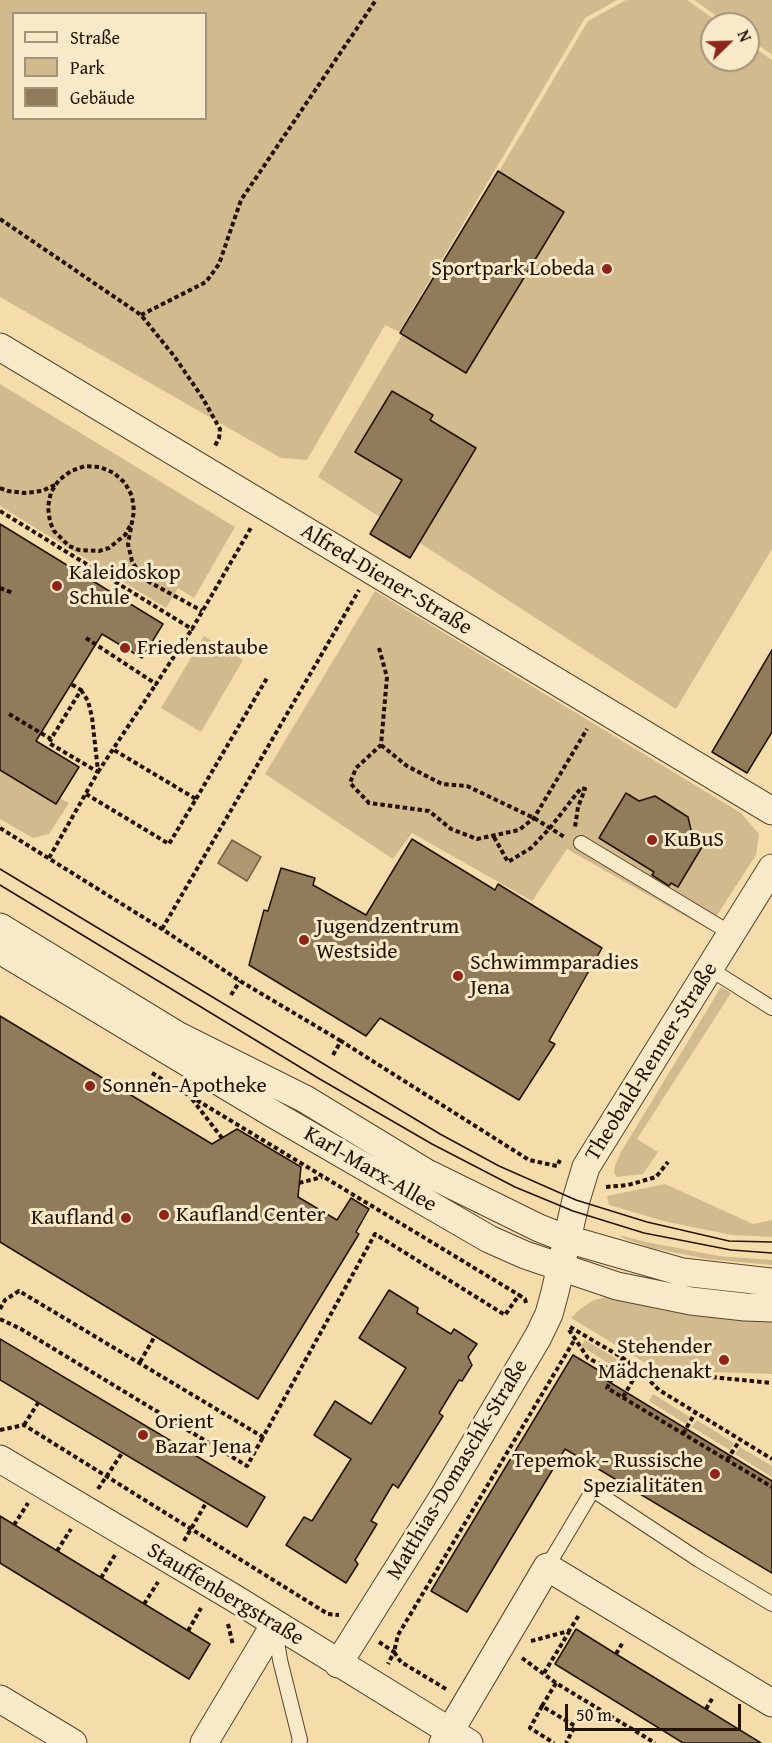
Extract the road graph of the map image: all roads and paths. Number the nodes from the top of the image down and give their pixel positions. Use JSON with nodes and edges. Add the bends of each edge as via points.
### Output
{"nodes":[{"id":1,"x":376,"y":0,"type":"edge"},
{"id":2,"x":0,"y":219,"type":"edge"},
{"id":3,"x":141,"y":315,"type":"junction"},
{"id":4,"x":0,"y":347,"type":"edge"},
{"id":5,"x":220,"y":429,"type":"dead end"},
{"id":6,"x":57,"y":484,"type":"junction"},
{"id":7,"x":0,"y":488,"type":"edge"},
{"id":8,"x":0,"y":511,"type":"edge"},
{"id":9,"x":130,"y":526,"type":"junction"},
{"id":10,"x":248,"y":533,"type":"dead end"},
{"id":11,"x":0,"y":588,"type":"edge"},
{"id":12,"x":13,"y":593,"type":"dead end"},
{"id":13,"x":350,"y":604,"type":"dead end"},
{"id":14,"x":202,"y":611,"type":"junction"},
{"id":15,"x":192,"y":629,"type":"junction"},
{"id":16,"x":86,"y":638,"type":"dead end"},
{"id":17,"x":379,"y":648,"type":"dead end"},
{"id":18,"x":267,"y":678,"type":"dead end"},
{"id":19,"x":71,"y":684,"type":"dead end"},
{"id":20,"x":156,"y":684,"type":"junction"},
{"id":21,"x":81,"y":690,"type":"junction"},
{"id":22,"x":600,"y":708,"type":"junction"},
{"id":23,"x":9,"y":714,"type":"dead end"},
{"id":24,"x":51,"y":739,"type":"junction"},
{"id":25,"x":381,"y":746,"type":"junction"},
{"id":26,"x":114,"y":750,"type":"junction"},
{"id":27,"x":98,"y":772,"type":"junction"},
{"id":28,"x":86,"y":794,"type":"junction"},
{"id":29,"x":196,"y":799,"type":"junction"},
{"id":30,"x":772,"y":811,"type":"edge"},
{"id":31,"x":534,"y":818,"type":"junction"},
{"id":32,"x":0,"y":828,"type":"edge"},
{"id":33,"x":550,"y":828,"type":"junction"},
{"id":34,"x":494,"y":837,"type":"junction"},
{"id":35,"x":576,"y":838,"type":"junction"},
{"id":36,"x":49,"y":858,"type":"junction"},
{"id":37,"x":772,"y":868,"type":"edge"},
{"id":38,"x":0,"y":927,"type":"edge"},
{"id":39,"x":162,"y":929,"type":"junction"},
{"id":40,"x":732,"y":934,"type":"junction"},
{"id":41,"x":0,"y":950,"type":"edge"},
{"id":42,"x":710,"y":969,"type":"junction"},
{"id":43,"x":240,"y":981,"type":"junction"},
{"id":44,"x":231,"y":995,"type":"dead end"},
{"id":45,"x":772,"y":1008,"type":"edge"},
{"id":46,"x":341,"y":1041,"type":"junction"},
{"id":47,"x":333,"y":1055,"type":"dead end"},
{"id":48,"x":150,"y":1072,"type":"dead end"},
{"id":49,"x":190,"y":1096,"type":"junction"},
{"id":50,"x":222,"y":1138,"type":"dead end"},
{"id":51,"x":668,"y":1162,"type":"dead end"},
{"id":52,"x":557,"y":1166,"type":"dead end"},
{"id":53,"x":323,"y":1177,"type":"junction"},
{"id":54,"x":299,"y":1183,"type":"dead end"},
{"id":55,"x":604,"y":1187,"type":"dead end"},
{"id":56,"x":567,"y":1239,"type":"junction"},
{"id":57,"x":561,"y":1268,"type":"junction"},
{"id":58,"x":772,"y":1282,"type":"edge"},
{"id":59,"x":519,"y":1295,"type":"junction"},
{"id":60,"x":525,"y":1299,"type":"dead end"},
{"id":61,"x":772,"y":1308,"type":"edge"},
{"id":62,"x":0,"y":1309,"type":"edge"},
{"id":63,"x":0,"y":1319,"type":"edge"},
{"id":64,"x":155,"y":1336,"type":"dead end"},
{"id":65,"x":575,"y":1339,"type":"junction"},
{"id":66,"x":623,"y":1358,"type":"junction"},
{"id":67,"x":140,"y":1362,"type":"junction"},
{"id":68,"x":639,"y":1370,"type":"junction"},
{"id":69,"x":615,"y":1372,"type":"junction"},
{"id":70,"x":772,"y":1383,"type":"edge"},
{"id":71,"x":623,"y":1397,"type":"junction"},
{"id":72,"x":38,"y":1403,"type":"dead end"},
{"id":73,"x":696,"y":1413,"type":"junction"},
{"id":74,"x":24,"y":1425,"type":"junction"},
{"id":75,"x":0,"y":1430,"type":"edge"},
{"id":76,"x":683,"y":1434,"type":"junction"},
{"id":77,"x":263,"y":1437,"type":"junction"},
{"id":78,"x":740,"y":1440,"type":"junction"},
{"id":79,"x":122,"y":1453,"type":"dead end"},
{"id":80,"x":0,"y":1459,"type":"edge"},
{"id":81,"x":727,"y":1460,"type":"junction"},
{"id":82,"x":772,"y":1460,"type":"edge"},
{"id":83,"x":107,"y":1476,"type":"junction"},
{"id":84,"x":102,"y":1485,"type":"dead end"},
{"id":85,"x":772,"y":1487,"type":"edge"},
{"id":86,"x":19,"y":1496,"type":"dead end"},
{"id":87,"x":29,"y":1502,"type":"junction"},
{"id":88,"x":206,"y":1503,"type":"dead end"},
{"id":89,"x":38,"y":1507,"type":"dead end"},
{"id":90,"x":200,"y":1513,"type":"dead end"},
{"id":91,"x":63,"y":1522,"type":"dead end"},
{"id":92,"x":14,"y":1525,"type":"dead end"},
{"id":93,"x":72,"y":1528,"type":"junction"},
{"id":94,"x":80,"y":1533,"type":"dead end"},
{"id":95,"x":106,"y":1549,"type":"dead end"},
{"id":96,"x":57,"y":1551,"type":"dead end"},
{"id":97,"x":115,"y":1555,"type":"junction"},
{"id":98,"x":124,"y":1560,"type":"dead end"},
{"id":99,"x":548,"y":1567,"type":"junction"},
{"id":100,"x":150,"y":1576,"type":"dead end"},
{"id":101,"x":101,"y":1578,"type":"dead end"},
{"id":102,"x":159,"y":1581,"type":"junction"},
{"id":103,"x":167,"y":1586,"type":"dead end"},
{"id":104,"x":193,"y":1602,"type":"dead end"},
{"id":105,"x":144,"y":1604,"type":"dead end"},
{"id":106,"x":772,"y":1604,"type":"edge"},
{"id":107,"x":585,"y":1606,"type":"dead end"},
{"id":108,"x":201,"y":1608,"type":"junction"},
{"id":109,"x":211,"y":1613,"type":"dead end"},
{"id":110,"x":340,"y":1615,"type":"dead end"},
{"id":111,"x":220,"y":1619,"type":"dead end"},
{"id":112,"x":274,"y":1624,"type":"junction"},
{"id":113,"x":188,"y":1631,"type":"dead end"},
{"id":114,"x":569,"y":1631,"type":"junction"},
{"id":115,"x":524,"y":1643,"type":"dead end"},
{"id":116,"x":232,"y":1649,"type":"dead end"},
{"id":117,"x":394,"y":1652,"type":"junction"},
{"id":118,"x":520,"y":1656,"type":"dead end"},
{"id":119,"x":338,"y":1664,"type":"junction"},
{"id":120,"x":385,"y":1669,"type":"dead end"},
{"id":121,"x":544,"y":1673,"type":"junction"},
{"id":122,"x":556,"y":1683,"type":"junction"},
{"id":123,"x":718,"y":1689,"type":"dead end"},
{"id":124,"x":454,"y":1694,"type":"dead end"},
{"id":125,"x":770,"y":1697,"type":"edge"},
{"id":126,"x":0,"y":1699,"type":"edge"},
{"id":127,"x":542,"y":1706,"type":"junction"},
{"id":128,"x":706,"y":1709,"type":"dead end"},
{"id":129,"x":454,"y":1739,"type":"edge"},
{"id":130,"x":73,"y":1743,"type":"edge"},
{"id":131,"x":204,"y":1743,"type":"edge"},
{"id":132,"x":298,"y":1743,"type":"edge"},
{"id":133,"x":554,"y":1743,"type":"edge"},
{"id":134,"x":567,"y":1743,"type":"edge"},
{"id":135,"x":656,"y":1743,"type":"edge"}],
"edges":[{"from":1,"to":3,"type":"path","via":[[241,200],[219,264],[206,282]]},
{"from":2,"to":3,"type":"path"},
{"from":3,"to":5,"type":"path","via":[[174,356]]},
{"from":4,"to":22,"type":"street","name":"Alfred-Diener-Straße"},
{"from":6,"to":7,"type":"path","via":[[24,493]]},
{"from":6,"to":9,"type":"path","via":[[71,471],[85,466],[114,473],[132,496]]},
{"from":6,"to":9,"type":"path","via":[[48,507],[50,522],[69,546],[99,551],[118,542]]},
{"from":8,"to":15,"type":"path"},
{"from":9,"to":14,"type":"path","via":[[128,544],[142,578]]},
{"from":10,"to":14,"type":"path"},
{"from":11,"to":12,"type":"path"},
{"from":13,"to":39,"type":"path"},
{"from":14,"to":15,"type":"path"},
{"from":15,"to":20,"type":"path"},
{"from":16,"to":20,"type":"path"},
{"from":17,"to":25,"type":"path","via":[[387,678]]},
{"from":18,"to":29,"type":"path"},
{"from":19,"to":21,"type":"path"},
{"from":20,"to":26,"type":"path"},
{"from":21,"to":24,"type":"path"},
{"from":21,"to":27,"type":"path","via":[[92,717]]},
{"from":22,"to":30,"type":"street","name":"Alfred-Diener-Straße"},
{"from":22,"to":31,"type":"path"},
{"from":23,"to":24,"type":"path"},
{"from":24,"to":27,"type":"path","via":[[49,743]]},
{"from":25,"to":31,"type":"path","via":[[407,766],[442,784],[467,786]]},
{"from":25,"to":34,"type":"path","via":[[356,768],[350,783],[369,803],[429,812],[451,829],[477,839]]},
{"from":26,"to":27,"type":"path"},
{"from":26,"to":29,"type":"path"},
{"from":27,"to":28,"type":"path"},
{"from":28,"to":29,"type":"path","via":[[169,844]]},
{"from":28,"to":36,"type":"path"},
{"from":31,"to":33,"type":"path"},
{"from":31,"to":34,"type":"path","via":[[519,830]]},
{"from":32,"to":36,"type":"path"},
{"from":33,"to":34,"type":"path","via":[[531,848],[508,862]]},
{"from":33,"to":35,"type":"path"},
{"from":33,"to":35,"type":"path","via":[[581,788],[585,789],[574,826]]},
{"from":35,"to":40,"type":"lane"},
{"from":36,"to":39,"type":"path"},
{"from":37,"to":40,"type":"street","name":"Theobald-Renner-Straße"},
{"from":38,"to":56,"type":"street","name":"Karl-Marx-Allee","via":[[177,1035],[305,1099],[425,1172]]},
{"from":39,"to":43,"type":"path"},
{"from":40,"to":42,"type":"street","name":"Theobald-Renner-Straße"},
{"from":41,"to":57,"type":"street","name":"Karl-Marx-Allee","via":[[479,1233]]},
{"from":42,"to":45,"type":"lane"},
{"from":42,"to":56,"type":"street","name":"Theobald-Renner-Straße","via":[[586,1167]]},
{"from":43,"to":44,"type":"path"},
{"from":43,"to":46,"type":"path"},
{"from":46,"to":47,"type":"path"},
{"from":46,"to":52,"type":"path","via":[[529,1160]]},
{"from":48,"to":49,"type":"path"},
{"from":49,"to":50,"type":"path"},
{"from":49,"to":53,"type":"path"},
{"from":51,"to":55,"type":"path","via":[[656,1178]]},
{"from":53,"to":54,"type":"path"},
{"from":53,"to":59,"type":"path"},
{"from":56,"to":57,"type":"street","name":"Theobald-Renner-Straße"},
{"from":56,"to":58,"type":"street","name":"Karl-Marx-Allee","via":[[682,1272]]},
{"from":57,"to":61,"type":"street","name":"Karl-Marx-Allee","via":[[670,1297]]},
{"from":57,"to":119,"type":"street","name":"Matthias-Domaschk-Straße","via":[[549,1314],[538,1337]]},
{"from":59,"to":60,"type":"path"},
{"from":59,"to":77,"type":"path","via":[[505,1315],[375,1234]]},
{"from":62,"to":67,"type":"path","via":[[4,1300],[20,1290]]},
{"from":63,"to":77,"type":"path","via":[[246,1466]]},
{"from":64,"to":67,"type":"path"},
{"from":65,"to":66,"type":"path","via":[[563,1322]]},
{"from":65,"to":69,"type":"path","via":[[588,1358]]},
{"from":65,"to":117,"type":"path","via":[[398,1635]]},
{"from":66,"to":68,"type":"path"},
{"from":66,"to":69,"type":"path"},
{"from":67,"to":77,"type":"path"},
{"from":68,"to":70,"type":"path"},
{"from":68,"to":71,"type":"path"},
{"from":68,"to":73,"type":"path","via":[[659,1390]]},
{"from":69,"to":71,"type":"path","via":[[607,1388]]},
{"from":71,"to":76,"type":"path"},
{"from":72,"to":74,"type":"path"},
{"from":73,"to":76,"type":"path"},
{"from":73,"to":78,"type":"path"},
{"from":74,"to":75,"type":"path"},
{"from":74,"to":83,"type":"path"},
{"from":76,"to":81,"type":"path"},
{"from":78,"to":81,"type":"path"},
{"from":78,"to":82,"type":"path"},
{"from":79,"to":83,"type":"path"},
{"from":80,"to":112,"type":"street","name":"Stauffenbergstraße"},
{"from":81,"to":85,"type":"path"},
{"from":83,"to":84,"type":"path"},
{"from":83,"to":110,"type":"path","via":[[328,1614]]},
{"from":86,"to":87,"type":"path"},
{"from":87,"to":89,"type":"path"},
{"from":87,"to":92,"type":"path"},
{"from":88,"to":90,"type":"path"},
{"from":91,"to":93,"type":"path"},
{"from":93,"to":94,"type":"path"},
{"from":93,"to":96,"type":"path"},
{"from":95,"to":97,"type":"path"},
{"from":97,"to":98,"type":"path"},
{"from":97,"to":101,"type":"path"},
{"from":99,"to":106,"type":"lane","via":[[593,1490]]},
{"from":99,"to":125,"type":"street"},
{"from":99,"to":129,"type":"street","name":"Stauffenbergstraße"},
{"from":100,"to":102,"type":"path"},
{"from":102,"to":103,"type":"path"},
{"from":102,"to":105,"type":"path"},
{"from":104,"to":108,"type":"path"},
{"from":107,"to":114,"type":"path"},
{"from":108,"to":109,"type":"path"},
{"from":108,"to":113,"type":"path"},
{"from":111,"to":116,"type":"path","via":[[230,1625]]},
{"from":112,"to":119,"type":"street","name":"Stauffenbergstraße"},
{"from":112,"to":131,"type":"street"},
{"from":112,"to":132,"type":"lane"},
{"from":114,"to":115,"type":"path"},
{"from":114,"to":121,"type":"path"},
{"from":117,"to":120,"type":"path"},
{"from":117,"to":124,"type":"path","via":[[401,1662]]},
{"from":118,"to":121,"type":"path"},
{"from":119,"to":129,"type":"street","name":"Stauffenbergstraße"},
{"from":121,"to":122,"type":"path"},
{"from":122,"to":127,"type":"path"},
{"from":122,"to":135,"type":"path"},
{"from":123,"to":128,"type":"path"},
{"from":126,"to":130,"type":"street"},
{"from":127,"to":133,"type":"path","via":[[530,1728]]},
{"from":127,"to":134,"type":"path","via":[[575,1726]]}]}
